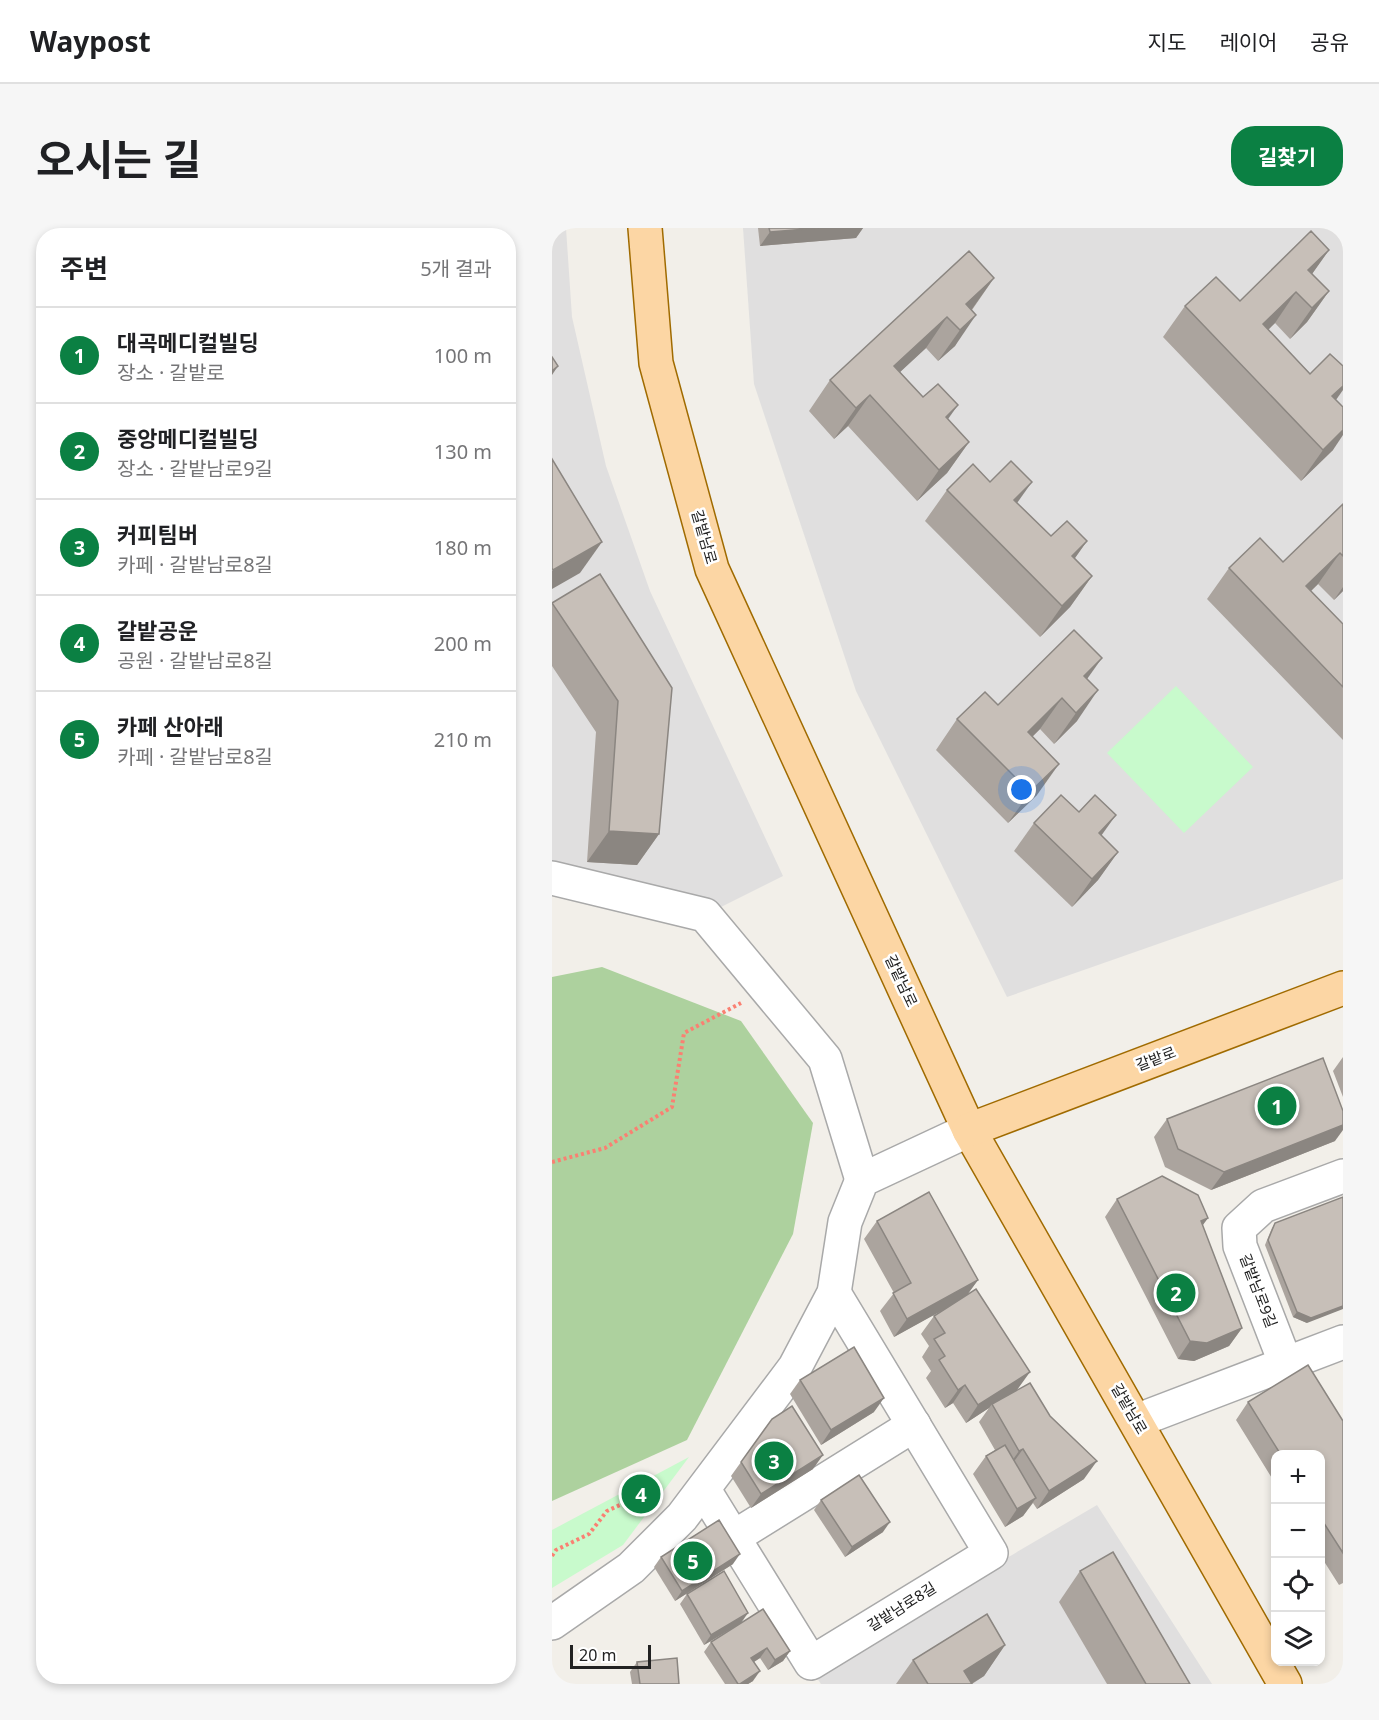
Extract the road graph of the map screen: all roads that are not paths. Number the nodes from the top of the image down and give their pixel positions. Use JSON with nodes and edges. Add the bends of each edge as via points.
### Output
{"nodes":[{"id":1,"x":645,"y":228,"type":"edge"},
{"id":2,"x":552,"y":878,"type":"edge"},
{"id":3,"x":1343,"y":988,"type":"edge"},
{"id":4,"x":969,"y":1130,"type":"junction"},
{"id":5,"x":1343,"y":1176,"type":"edge"},
{"id":6,"x":862,"y":1180,"type":"junction"},
{"id":7,"x":834,"y":1293,"type":"junction"},
{"id":8,"x":1343,"y":1342,"type":"edge"},
{"id":9,"x":1285,"y":1362,"type":"junction"},
{"id":10,"x":1136,"y":1421,"type":"junction"},
{"id":11,"x":914,"y":1425,"type":"junction"},
{"id":12,"x":704,"y":1490,"type":"junction"},
{"id":13,"x":734,"y":1537,"type":"junction"},
{"id":14,"x":552,"y":1623,"type":"edge"},
{"id":15,"x":1285,"y":1684,"type":"edge"}],
"edges":[{"from":1,"to":4,"type":"main road","name":"갈밭남로","via":[[656,363],[712,569]]},
{"from":2,"to":6,"type":"street","via":[[705,915],[825,1059]]},
{"from":3,"to":4,"type":"main road","name":"갈밭로"},
{"from":4,"to":6,"type":"street"},
{"from":4,"to":10,"type":"main road","name":"갈밭남로"},
{"from":5,"to":9,"type":"street","name":"갈밭남로9길","via":[[1263,1206],[1239,1228],[1240,1246]]},
{"from":6,"to":7,"type":"street","via":[[845,1222]]},
{"from":7,"to":11,"type":"street","name":"갈밭남로8길"},
{"from":7,"to":12,"type":"street","via":[[795,1367]]},
{"from":8,"to":9,"type":"street"},
{"from":9,"to":10,"type":"street"},
{"from":10,"to":15,"type":"main road","name":"갈밭남로"},
{"from":11,"to":13,"type":"street"},
{"from":11,"to":13,"type":"street","name":"갈밭남로8길","via":[[991,1553],[811,1663]]},
{"from":12,"to":13,"type":"street","name":"갈밭남로8길"},
{"from":12,"to":14,"type":"street","via":[[631,1568]]}]}
